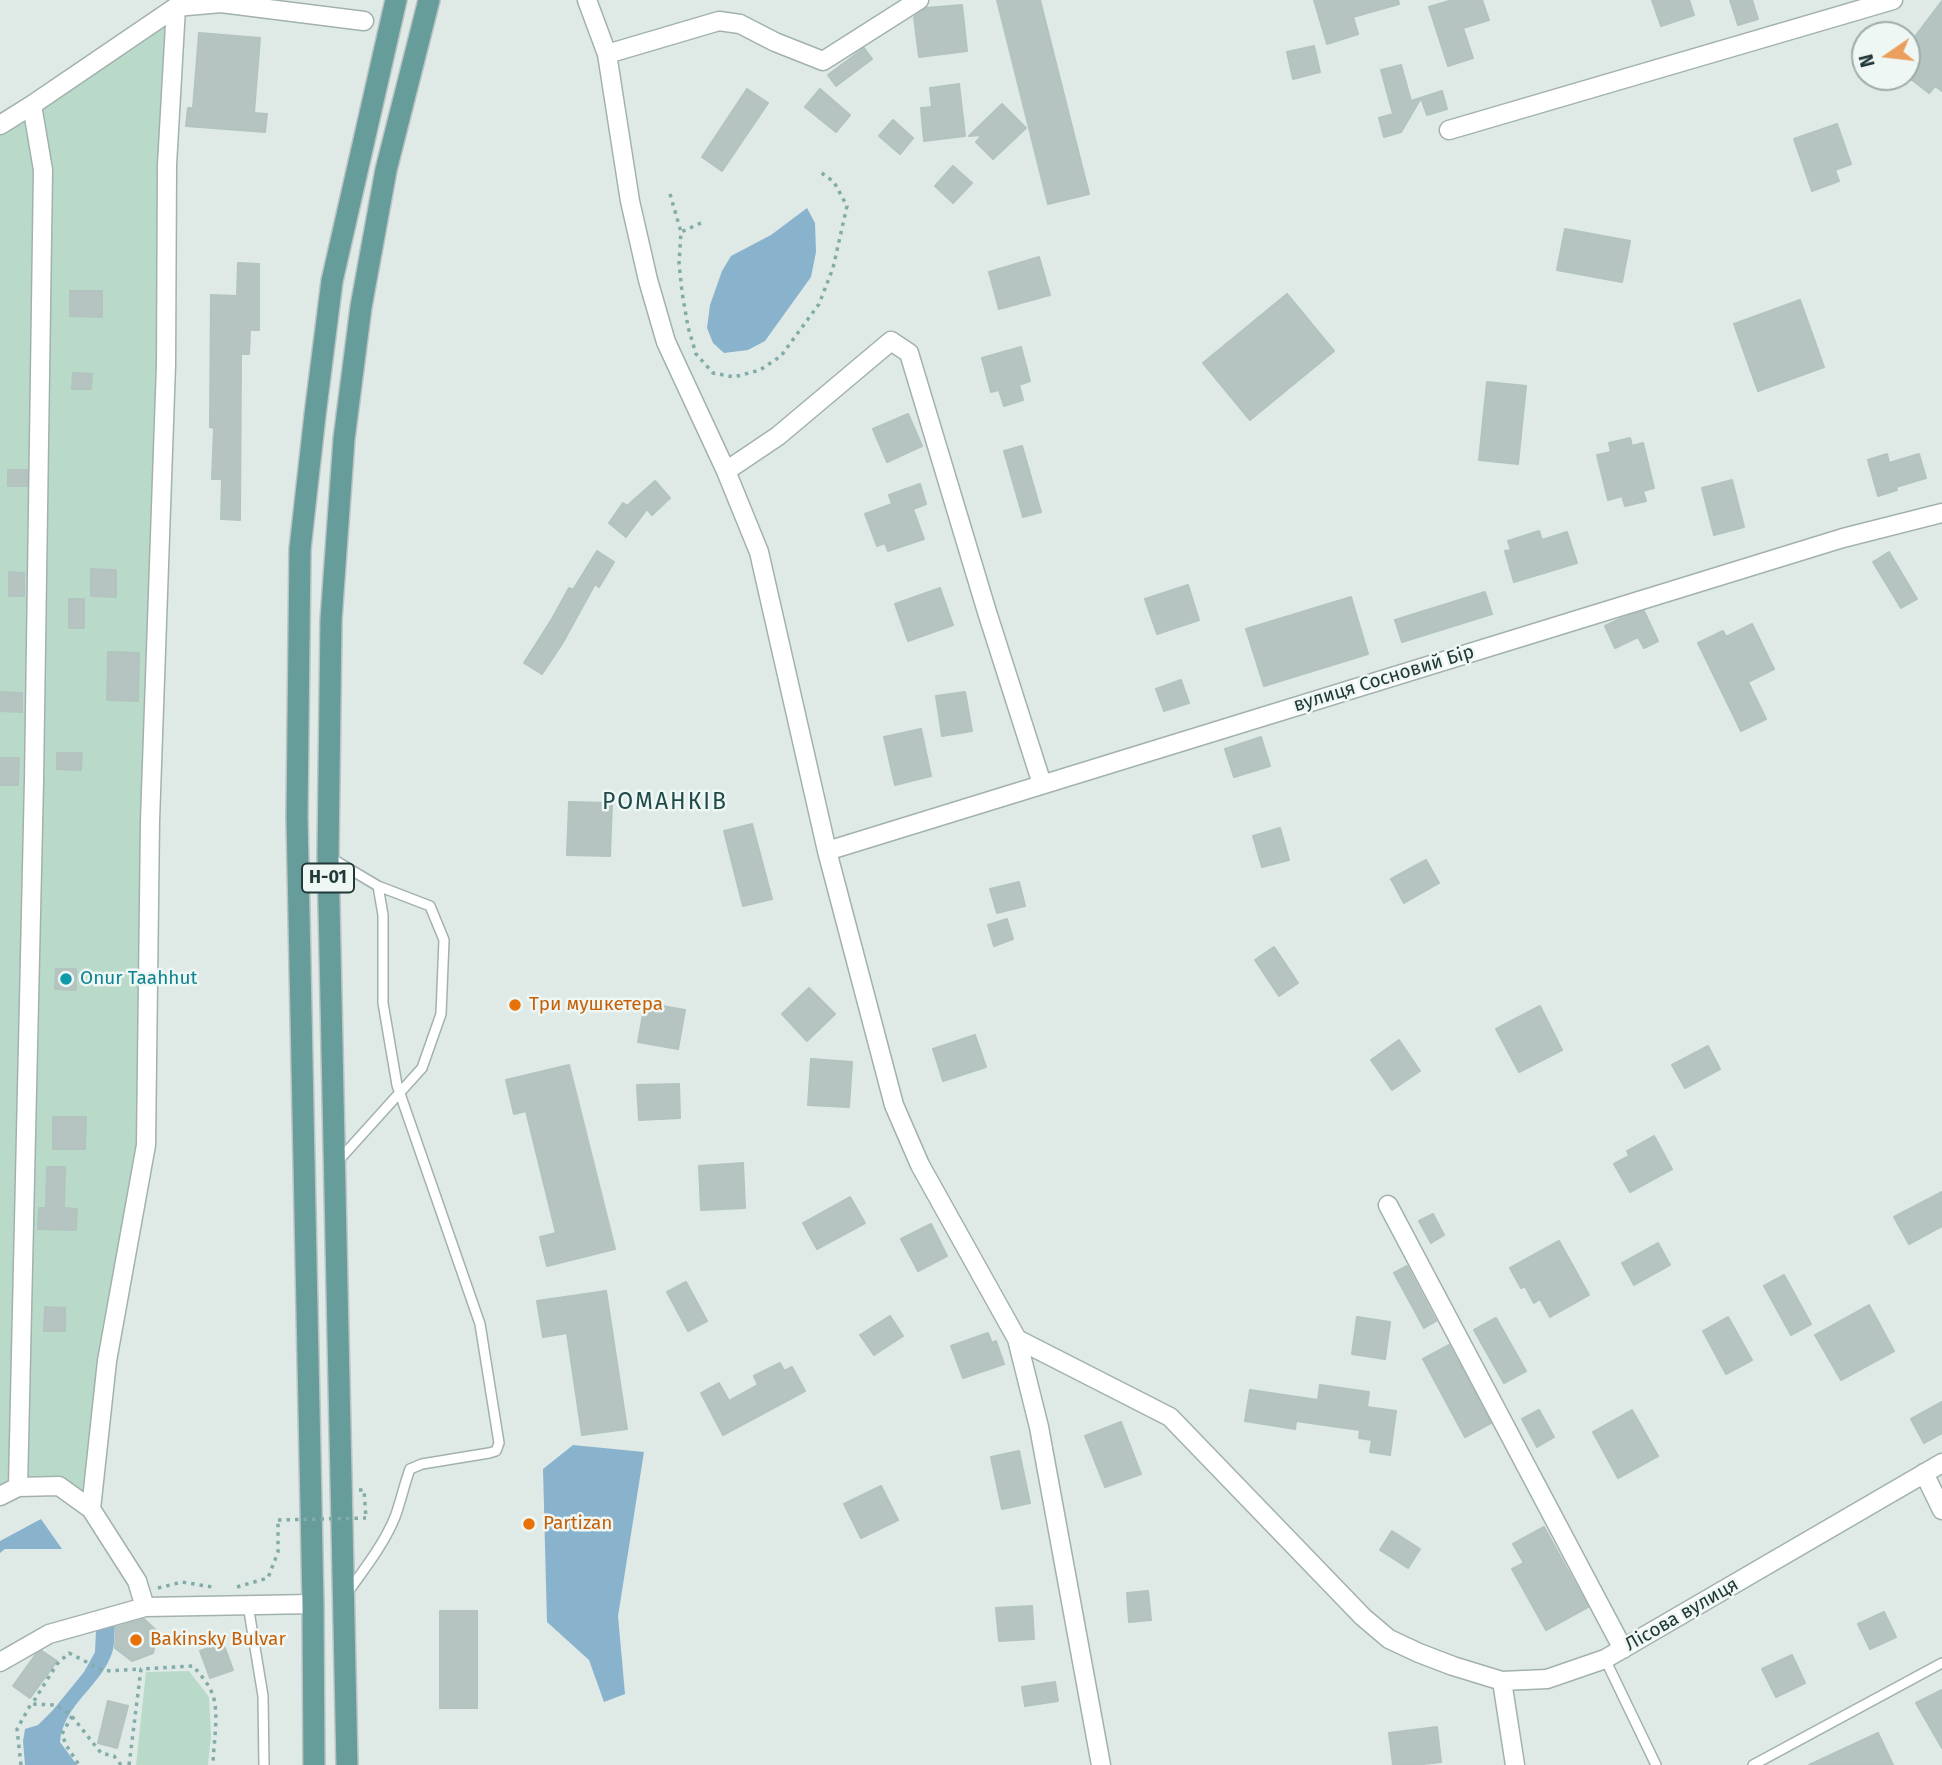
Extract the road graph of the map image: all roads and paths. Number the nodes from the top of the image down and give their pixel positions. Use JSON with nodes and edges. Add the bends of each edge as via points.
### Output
{"nodes":[{"id":1,"x":396,"y":0,"type":"edge"},
{"id":2,"x":429,"y":0,"type":"edge"},
{"id":3,"x":587,"y":0,"type":"edge"},
{"id":4,"x":919,"y":0,"type":"edge"},
{"id":5,"x":1894,"y":0,"type":"edge"},
{"id":6,"x":176,"y":7,"type":"junction"},
{"id":7,"x":364,"y":21,"type":"dead end"},
{"id":8,"x":607,"y":54,"type":"junction"},
{"id":9,"x":32,"y":105,"type":"junction"},
{"id":10,"x":0,"y":125,"type":"edge"},
{"id":11,"x":1449,"y":130,"type":"dead end"},
{"id":12,"x":819,"y":171,"type":"dead end"},
{"id":13,"x":670,"y":194,"type":"dead end"},
{"id":14,"x":701,"y":223,"type":"dead end"},
{"id":15,"x":681,"y":232,"type":"junction"},
{"id":16,"x":726,"y":471,"type":"junction"},
{"id":17,"x":1942,"y":513,"type":"edge"},
{"id":18,"x":1042,"y":784,"type":"junction"},
{"id":19,"x":827,"y":851,"type":"junction"},
{"id":20,"x":328,"y":856,"type":"junction"},
{"id":21,"x":378,"y":886,"type":"junction"},
{"id":22,"x":399,"y":1093,"type":"junction"},
{"id":23,"x":334,"y":1165,"type":"junction"},
{"id":24,"x":1388,"y":1205,"type":"dead end"},
{"id":25,"x":1017,"y":1339,"type":"junction"},
{"id":26,"x":1942,"y":1463,"type":"edge"},
{"id":27,"x":1924,"y":1473,"type":"junction"},
{"id":28,"x":19,"y":1487,"type":"junction"},
{"id":29,"x":364,"y":1490,"type":"dead end"},
{"id":30,"x":0,"y":1496,"type":"edge"},
{"id":31,"x":91,"y":1509,"type":"junction"},
{"id":32,"x":1942,"y":1510,"type":"edge"},
{"id":33,"x":217,"y":1588,"type":"dead end"},
{"id":34,"x":228,"y":1590,"type":"dead end"},
{"id":35,"x":143,"y":1600,"type":"junction"},
{"id":36,"x":343,"y":1600,"type":"junction"},
{"id":37,"x":313,"y":1604,"type":"junction"},
{"id":38,"x":248,"y":1605,"type":"junction"},
{"id":39,"x":1623,"y":1649,"type":"junction"},
{"id":40,"x":1605,"y":1659,"type":"junction"},
{"id":41,"x":0,"y":1662,"type":"edge"},
{"id":42,"x":1942,"y":1663,"type":"edge"},
{"id":43,"x":142,"y":1668,"type":"junction"},
{"id":44,"x":1502,"y":1681,"type":"junction"},
{"id":45,"x":32,"y":1704,"type":"junction"},
{"id":46,"x":71,"y":1715,"type":"junction"},
{"id":47,"x":21,"y":1765,"type":"edge"},
{"id":48,"x":79,"y":1765,"type":"edge"},
{"id":49,"x":121,"y":1765,"type":"edge"},
{"id":50,"x":129,"y":1765,"type":"edge"},
{"id":51,"x":213,"y":1765,"type":"edge"},
{"id":52,"x":264,"y":1765,"type":"edge"},
{"id":53,"x":314,"y":1765,"type":"edge"},
{"id":54,"x":347,"y":1765,"type":"edge"},
{"id":55,"x":1101,"y":1765,"type":"edge"},
{"id":56,"x":1515,"y":1765,"type":"edge"},
{"id":57,"x":1656,"y":1765,"type":"edge"},
{"id":58,"x":1754,"y":1765,"type":"edge"}],
"edges":[{"from":1,"to":37,"type":"main road","number":"Н-01","via":[[332,281],[300,549],[297,817]]},
{"from":2,"to":20,"type":"main road","number":"Н-01","via":[[386,170],[361,307],[346,426],[331,620]]},
{"from":3,"to":8,"type":"street"},
{"from":4,"to":8,"type":"street","via":[[823,61],[740,24],[719,21]]},
{"from":5,"to":11,"type":"street"},
{"from":6,"to":7,"type":"street","via":[[221,3]]},
{"from":6,"to":9,"type":"street"},
{"from":6,"to":31,"type":"street","via":[[167,165],[146,1146],[107,1361]]},
{"from":8,"to":16,"type":"street","via":[[630,201],[648,280],[666,342]]},
{"from":9,"to":10,"type":"street"},
{"from":9,"to":28,"type":"street","via":[[43,170]]},
{"from":12,"to":15,"type":"path","via":[[834,182],[847,206],[833,268],[820,304],[802,330],[780,356],[760,370],[734,377],[713,373],[696,355],[678,263]]},
{"from":13,"to":15,"type":"path"},
{"from":14,"to":15,"type":"path"},
{"from":16,"to":18,"type":"street","via":[[778,436],[891,341],[909,353]]},
{"from":16,"to":19,"type":"street","via":[[759,552]]},
{"from":17,"to":18,"type":"street","name":"вулиця Сосновий Бір","via":[[1843,538]]},
{"from":18,"to":19,"type":"street","name":"вулиця Сосновий Бір"},
{"from":19,"to":25,"type":"street","via":[[894,1105],[919,1166]]},
{"from":20,"to":21,"type":"lane"},
{"from":20,"to":23,"type":"main road","number":"Н-01"},
{"from":21,"to":22,"type":"lane","via":[[383,915],[383,1003]]},
{"from":21,"to":22,"type":"lane","via":[[430,906],[444,940],[441,1014],[422,1068]]},
{"from":22,"to":23,"type":"lane"},
{"from":22,"to":36,"type":"lane","via":[[480,1324],[499,1443],[496,1451],[410,1469],[386,1535]]},
{"from":23,"to":36,"type":"main road","number":"Н-01"},
{"from":24,"to":39,"type":"street"},
{"from":25,"to":44,"type":"street","name":"Лісова вулиця","via":[[1170,1417],[1389,1639]]},
{"from":25,"to":55,"type":"street","via":[[1039,1427]]},
{"from":26,"to":27,"type":"street","name":"Лісова вулиця"},
{"from":27,"to":32,"type":"street"},
{"from":27,"to":39,"type":"street","name":"Лісова вулиця"},
{"from":28,"to":30,"type":"street"},
{"from":28,"to":31,"type":"street","via":[[59,1486]]},
{"from":29,"to":34,"type":"path","bridge":true,"via":[[366,1518],[278,1520],[278,1552],[268,1578]]},
{"from":31,"to":35,"type":"street","via":[[137,1581]]},
{"from":33,"to":35,"type":"path","via":[[182,1582]]},
{"from":35,"to":38,"type":"street"},
{"from":35,"to":41,"type":"street","via":[[49,1634]]},
{"from":36,"to":54,"type":"main road","number":"Н-01"},
{"from":37,"to":38,"type":"street"},
{"from":37,"to":53,"type":"main road","number":"Н-01"},
{"from":38,"to":52,"type":"lane","via":[[262,1696]]},
{"from":39,"to":40,"type":"street","name":"Лісова вулиця"},
{"from":40,"to":44,"type":"street","name":"Лісова вулиця","via":[[1546,1679]]},
{"from":40,"to":57,"type":"lane"},
{"from":42,"to":58,"type":"lane"},
{"from":43,"to":45,"type":"path","via":[[104,1671],[69,1653]]},
{"from":43,"to":50,"type":"path"},
{"from":43,"to":51,"type":"path","via":[[193,1666],[204,1679],[214,1695]]},
{"from":44,"to":56,"type":"street"},
{"from":45,"to":46,"type":"path","via":[[56,1705]]},
{"from":45,"to":47,"type":"path","via":[[18,1729]]},
{"from":46,"to":48,"type":"path","via":[[62,1734]]},
{"from":46,"to":49,"type":"path","via":[[101,1753],[114,1756]]}]}
